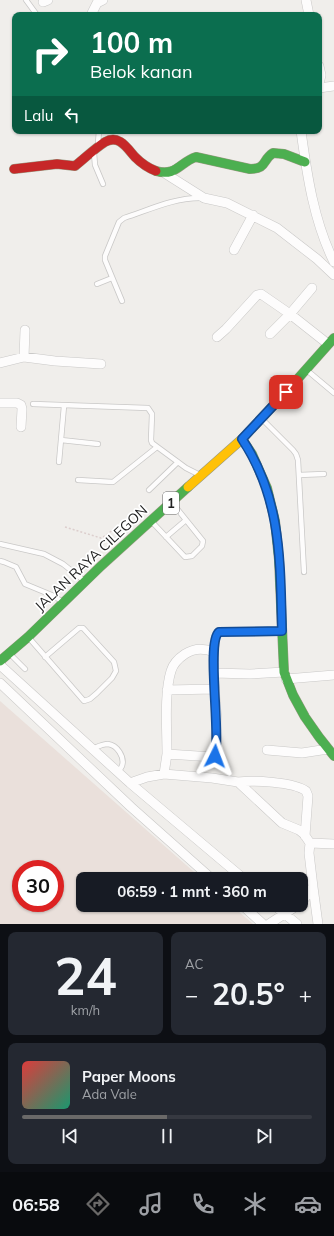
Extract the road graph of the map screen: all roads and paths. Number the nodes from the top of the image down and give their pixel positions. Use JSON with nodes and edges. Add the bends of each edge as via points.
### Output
{"nodes":[{"id":1,"x":26,"y":0,"type":"edge"},
{"id":2,"x":103,"y":0,"type":"edge"},
{"id":3,"x":306,"y":0,"type":"edge"},
{"id":4,"x":35,"y":12,"type":"edge"},
{"id":5,"x":93,"y":12,"type":"edge"},
{"id":6,"x":308,"y":12,"type":"edge"},
{"id":7,"x":334,"y":86,"type":"edge"},
{"id":8,"x":322,"y":88,"type":"edge"},
{"id":9,"x":100,"y":134,"type":"edge"},
{"id":10,"x":301,"y":134,"type":"edge"},
{"id":11,"x":98,"y":147,"type":"junction"},
{"id":12,"x":305,"y":162,"type":"junction"},
{"id":13,"x":14,"y":169,"type":"dead end"},
{"id":14,"x":166,"y":174,"type":"junction"},
{"id":15,"x":103,"y":184,"type":"dead end"},
{"id":16,"x":204,"y":198,"type":"junction"},
{"id":17,"x":253,"y":215,"type":"junction"},
{"id":18,"x":234,"y":250,"type":"dead end"},
{"id":19,"x":334,"y":262,"type":"edge"},
{"id":20,"x":334,"y":275,"type":"edge"},
{"id":21,"x":112,"y":278,"type":"junction"},
{"id":22,"x":97,"y":284,"type":"dead end"},
{"id":23,"x":312,"y":288,"type":"dead end"},
{"id":24,"x":122,"y":301,"type":"dead end"},
{"id":25,"x":290,"y":314,"type":"junction"},
{"id":26,"x":25,"y":330,"type":"dead end"},
{"id":27,"x":270,"y":334,"type":"dead end"},
{"id":28,"x":217,"y":337,"type":"dead end"},
{"id":29,"x":331,"y":341,"type":"edge"},
{"id":30,"x":24,"y":356,"type":"junction"},
{"id":31,"x":0,"y":363,"type":"edge"},
{"id":32,"x":101,"y":364,"type":"dead end"},
{"id":33,"x":306,"y":369,"type":"junction"},
{"id":34,"x":334,"y":393,"type":"edge"},
{"id":35,"x":0,"y":403,"type":"edge"},
{"id":36,"x":33,"y":404,"type":"dead end"},
{"id":37,"x":64,"y":406,"type":"junction"},
{"id":38,"x":262,"y":418,"type":"junction"},
{"id":39,"x":21,"y":427,"type":"dead end"},
{"id":40,"x":242,"y":439,"type":"junction"},
{"id":41,"x":61,"y":440,"type":"junction"},
{"id":42,"x":98,"y":444,"type":"dead end"},
{"id":43,"x":157,"y":447,"type":"junction"},
{"id":44,"x":59,"y":462,"type":"dead end"},
{"id":45,"x":178,"y":462,"type":"junction"},
{"id":46,"x":324,"y":474,"type":"dead end"},
{"id":47,"x":299,"y":475,"type":"junction"},
{"id":48,"x":201,"y":476,"type":"junction"},
{"id":49,"x":78,"y":480,"type":"dead end"},
{"id":50,"x":149,"y":490,"type":"dead end"},
{"id":51,"x":172,"y":502,"type":"junction"},
{"id":52,"x":186,"y":520,"type":"junction"},
{"id":53,"x":151,"y":521,"type":"junction"},
{"id":54,"x":65,"y":527,"type":"dead end"},
{"id":55,"x":139,"y":532,"type":"junction"},
{"id":56,"x":166,"y":537,"type":"junction"},
{"id":57,"x":0,"y":544,"type":"edge"},
{"id":58,"x":0,"y":562,"type":"edge"},
{"id":59,"x":304,"y":572,"type":"dead end"},
{"id":60,"x":86,"y":581,"type":"junction"},
{"id":61,"x":64,"y":602,"type":"junction"},
{"id":62,"x":282,"y":631,"type":"junction"},
{"id":63,"x":28,"y":637,"type":"junction"},
{"id":64,"x":214,"y":652,"type":"junction"},
{"id":65,"x":10,"y":653,"type":"junction"},
{"id":66,"x":45,"y":657,"type":"junction"},
{"id":67,"x":0,"y":661,"type":"edge"},
{"id":68,"x":0,"y":665,"type":"edge"},
{"id":69,"x":25,"y":669,"type":"dead end"},
{"id":70,"x":214,"y":673,"type":"junction"},
{"id":71,"x":334,"y":674,"type":"edge"},
{"id":72,"x":285,"y":675,"type":"junction"},
{"id":73,"x":0,"y":684,"type":"edge"},
{"id":74,"x":215,"y":689,"type":"junction"},
{"id":75,"x":167,"y":690,"type":"junction"},
{"id":76,"x":92,"y":749,"type":"junction"},
{"id":77,"x":328,"y":749,"type":"junction"},
{"id":78,"x":267,"y":750,"type":"dead end"},
{"id":79,"x":167,"y":754,"type":"junction"},
{"id":80,"x":334,"y":756,"type":"edge"},
{"id":81,"x":105,"y":760,"type":"junction"},
{"id":82,"x":93,"y":772,"type":"junction"},
{"id":83,"x":118,"y":772,"type":"junction"},
{"id":84,"x":164,"y":774,"type":"junction"},
{"id":85,"x":238,"y":782,"type":"junction"},
{"id":86,"x":130,"y":783,"type":"junction"},
{"id":87,"x":308,"y":840,"type":"junction"},
{"id":88,"x":334,"y":844,"type":"edge"},
{"id":89,"x":204,"y":872,"type":"edge"},
{"id":90,"x":236,"y":872,"type":"edge"},
{"id":91,"x":313,"y":887,"type":"junction"},
{"id":92,"x":308,"y":895,"type":"edge"},
{"id":93,"x":250,"y":912,"type":"edge"},
{"id":94,"x":287,"y":912,"type":"edge"},
{"id":95,"x":284,"y":914,"type":"junction"},
{"id":96,"x":263,"y":924,"type":"edge"},
{"id":97,"x":269,"y":924,"type":"edge"},
{"id":98,"x":297,"y":924,"type":"edge"},
{"id":99,"x":318,"y":924,"type":"edge"}],
"edges":[{"from":1,"to":4,"type":"lane"},
{"from":2,"to":5,"type":"street"},
{"from":3,"to":6,"type":"street"},
{"from":7,"to":8,"type":"street"},
{"from":9,"to":11,"type":"lane"},
{"from":10,"to":12,"type":"street"},
{"from":11,"to":13,"type":"main road","via":[[75,166],[57,164]]},
{"from":11,"to":14,"type":"main road","via":[[109,140],[118,140],[146,166]]},
{"from":11,"to":15,"type":"lane","via":[[95,165]]},
{"from":12,"to":14,"type":"main road","via":[[276,153],[270,154],[258,170],[196,156],[175,171]]},
{"from":12,"to":19,"type":"street","via":[[317,217]]},
{"from":14,"to":16,"type":"street"},
{"from":16,"to":17,"type":"street","via":[[226,203]]},
{"from":16,"to":21,"type":"lane","via":[[176,200],[119,222],[105,256]]},
{"from":17,"to":18,"type":"street"},
{"from":17,"to":20,"type":"street","via":[[277,228],[318,259]]},
{"from":21,"to":22,"type":"lane"},
{"from":21,"to":24,"type":"lane"},
{"from":23,"to":25,"type":"street"},
{"from":25,"to":27,"type":"street"},
{"from":25,"to":28,"type":"street","via":[[259,294]]},
{"from":25,"to":29,"type":"street"},
{"from":26,"to":30,"type":"street"},
{"from":29,"to":33,"type":"main road","name":"JALAN RAYA CILEGON","number":"1"},
{"from":30,"to":31,"type":"street"},
{"from":30,"to":32,"type":"street"},
{"from":33,"to":34,"type":"lane"},
{"from":33,"to":38,"type":"main road","name":"JALAN RAYA CILEGON","number":"1"},
{"from":35,"to":39,"type":"street","via":[[21,405]]},
{"from":36,"to":37,"type":"lane"},
{"from":37,"to":41,"type":"lane"},
{"from":37,"to":43,"type":"lane","via":[[148,408],[152,414],[151,440]]},
{"from":38,"to":40,"type":"main road","name":"JALAN RAYA CILEGON","number":"1"},
{"from":38,"to":47,"type":"lane","via":[[296,454]]},
{"from":40,"to":48,"type":"main road","name":"JALAN RAYA CILEGON","number":"1"},
{"from":40,"to":62,"type":"main road","via":[[260,470],[275,520]]},
{"from":41,"to":42,"type":"lane"},
{"from":41,"to":44,"type":"lane"},
{"from":43,"to":45,"type":"lane"},
{"from":43,"to":49,"type":"lane","via":[[113,482]]},
{"from":45,"to":48,"type":"lane"},
{"from":45,"to":50,"type":"lane"},
{"from":46,"to":47,"type":"lane"},
{"from":47,"to":59,"type":"lane"},
{"from":48,"to":51,"type":"main road","name":"JALAN RAYA CILEGON","number":"1"},
{"from":51,"to":52,"type":"lane"},
{"from":51,"to":53,"type":"main road","name":"JALAN RAYA CILEGON","number":"1"},
{"from":52,"to":56,"type":"lane"},
{"from":52,"to":56,"type":"lane","via":[[203,541],[202,546],[192,556],[185,557]]},
{"from":53,"to":55,"type":"main road","name":"JALAN RAYA CILEGON","number":"1"},
{"from":53,"to":56,"type":"lane"},
{"from":54,"to":55,"type":"path","via":[[101,538],[123,525]]},
{"from":55,"to":60,"type":"main road","name":"JALAN RAYA CILEGON","number":"1"},
{"from":57,"to":60,"type":"lane","via":[[44,554]]},
{"from":58,"to":61,"type":"lane","via":[[16,567],[25,584]]},
{"from":60,"to":61,"type":"main road","name":"JALAN RAYA CILEGON","number":"1"},
{"from":61,"to":63,"type":"main road","name":"JALAN RAYA CILEGON","number":"1"},
{"from":62,"to":64,"type":"street","via":[[219,632],[216,634]]},
{"from":62,"to":72,"type":"main road"},
{"from":63,"to":65,"type":"main road","name":"JALAN RAYA CILEGON","number":"1"},
{"from":63,"to":66,"type":"lane"},
{"from":64,"to":70,"type":"street"},
{"from":64,"to":75,"type":"street","via":[[204,649],[193,650],[181,657],[171,670]]},
{"from":65,"to":67,"type":"main road","name":"JALAN RAYA CILEGON","number":"1"},
{"from":65,"to":69,"type":"lane"},
{"from":66,"to":66,"type":"lane","via":[[84,700],[97,693],[116,671],[114,662],[84,628],[79,628]]},
{"from":68,"to":76,"type":"street"},
{"from":70,"to":72,"type":"street"},
{"from":70,"to":74,"type":"street"},
{"from":71,"to":72,"type":"street"},
{"from":72,"to":77,"type":"main road","via":[[302,710]]},
{"from":73,"to":82,"type":"street"},
{"from":74,"to":75,"type":"street"},
{"from":74,"to":79,"type":"street","via":[[216,755],[213,757]]},
{"from":75,"to":79,"type":"street"},
{"from":76,"to":81,"type":"street"},
{"from":76,"to":83,"type":"lane","via":[[107,744],[119,750],[122,764]]},
{"from":77,"to":78,"type":"street","via":[[302,753]]},
{"from":77,"to":80,"type":"main road"},
{"from":79,"to":84,"type":"street"},
{"from":81,"to":82,"type":"street"},
{"from":81,"to":83,"type":"street"},
{"from":82,"to":89,"type":"street"},
{"from":83,"to":86,"type":"street"},
{"from":84,"to":85,"type":"street"},
{"from":84,"to":86,"type":"street"},
{"from":85,"to":87,"type":"street","via":[[282,823],[299,830]]},
{"from":85,"to":87,"type":"street","via":[[282,784],[305,789],[308,796]]},
{"from":86,"to":90,"type":"street"},
{"from":87,"to":88,"type":"street"},
{"from":87,"to":91,"type":"street"},
{"from":91,"to":92,"type":"street"},
{"from":91,"to":99,"type":"street"},
{"from":93,"to":96,"type":"street"},
{"from":94,"to":95,"type":"street"},
{"from":95,"to":97,"type":"street"},
{"from":95,"to":98,"type":"street"}]}
